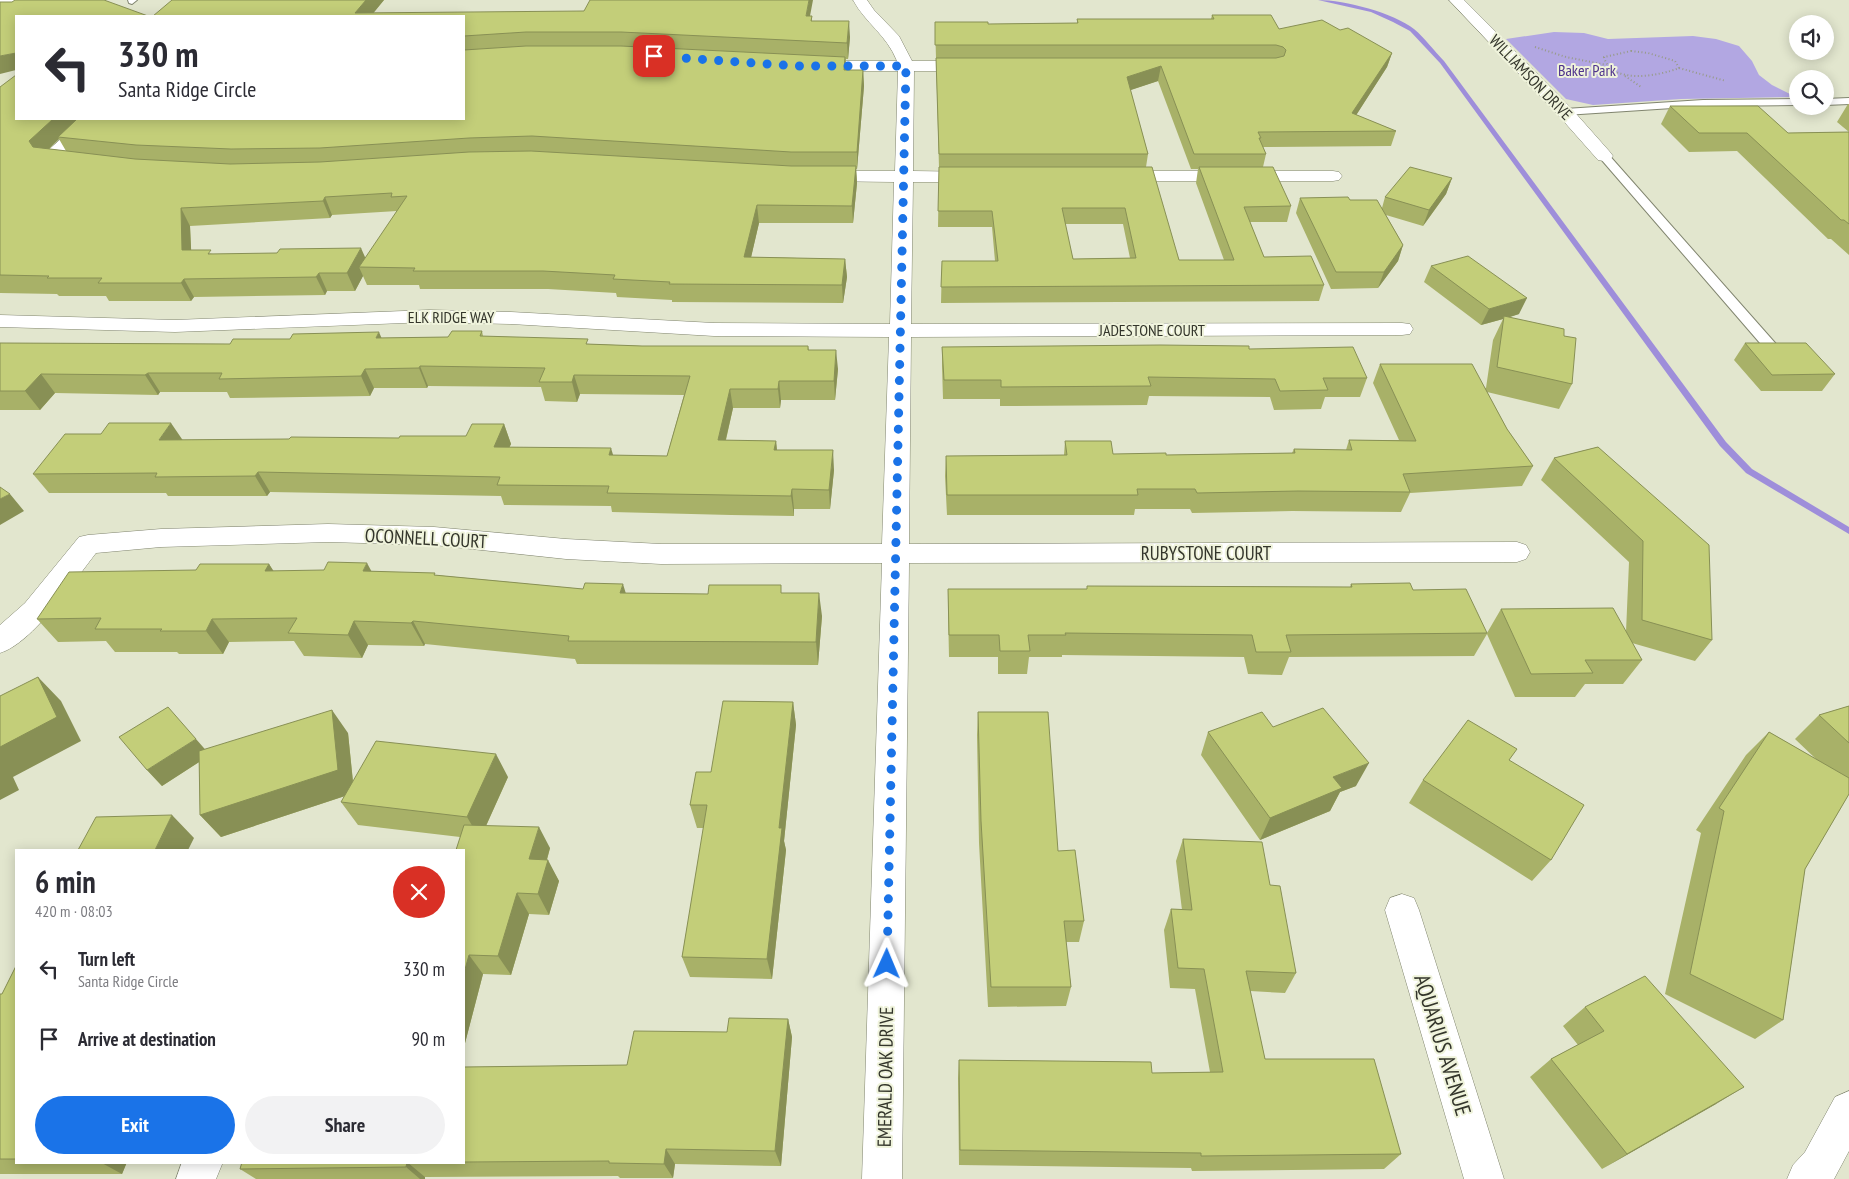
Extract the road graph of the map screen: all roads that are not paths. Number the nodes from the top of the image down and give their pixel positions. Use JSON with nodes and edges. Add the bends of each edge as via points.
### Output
{"nodes":[{"id":1,"x":45,"y":0,"type":"edge"},
{"id":2,"x":860,"y":0,"type":"edge"},
{"id":3,"x":1456,"y":0,"type":"edge"},
{"id":4,"x":0,"y":1,"type":"edge"},
{"id":5,"x":796,"y":66,"type":"edge"},
{"id":6,"x":906,"y":66,"type":"junction"},
{"id":7,"x":985,"y":66,"type":"edge"},
{"id":8,"x":1849,"y":101,"type":"edge"},
{"id":9,"x":1789,"y":102,"type":"edge"},
{"id":10,"x":1834,"y":102,"type":"edge"},
{"id":11,"x":1565,"y":112,"type":"junction"},
{"id":12,"x":92,"y":120,"type":"edge"},
{"id":13,"x":1604,"y":156,"type":"joint"},
{"id":14,"x":91,"y":164,"type":"edge"},
{"id":15,"x":802,"y":176,"type":"edge"},
{"id":16,"x":994,"y":176,"type":"edge"},
{"id":17,"x":1104,"y":176,"type":"edge"},
{"id":18,"x":1333,"y":176,"type":"dead end"},
{"id":19,"x":904,"y":177,"type":"junction"},
{"id":20,"x":0,"y":321,"type":"edge"},
{"id":21,"x":1402,"y":329,"type":"dead end"},
{"id":22,"x":901,"y":330,"type":"junction"},
{"id":23,"x":1770,"y":347,"type":"edge"},
{"id":24,"x":1517,"y":552,"type":"dead end"},
{"id":25,"x":896,"y":554,"type":"junction"},
{"id":26,"x":0,"y":642,"type":"edge"},
{"id":27,"x":1402,"y":910,"type":"dead end"},
{"id":28,"x":1849,"y":1111,"type":"edge"},
{"id":29,"x":202,"y":1164,"type":"edge"},
{"id":30,"x":196,"y":1179,"type":"edge"},
{"id":31,"x":882,"y":1179,"type":"edge"},
{"id":32,"x":1484,"y":1179,"type":"edge"},
{"id":33,"x":1806,"y":1179,"type":"edge"}],
"edges":[{"from":1,"to":4,"type":"lane"},
{"from":2,"to":6,"type":"street","name":"EMERALD OAK DRIVE","via":[[894,39]]},
{"from":3,"to":11,"type":"street","name":"WILLIAMSON DRIVE"},
{"from":5,"to":6,"type":"street"},
{"from":6,"to":7,"type":"street"},
{"from":6,"to":19,"type":"street","name":"EMERALD OAK DRIVE"},
{"from":8,"to":10,"type":"lane"},
{"from":9,"to":11,"type":"lane","via":[[1703,103]]},
{"from":11,"to":13,"type":"street","name":"WILLIAMSON DRIVE"},
{"from":12,"to":14,"type":"street","via":[[50,158]]},
{"from":13,"to":23,"type":"lane"},
{"from":15,"to":19,"type":"street"},
{"from":16,"to":19,"type":"street"},
{"from":17,"to":18,"type":"street"},
{"from":19,"to":22,"type":"street","name":"EMERALD OAK DRIVE"},
{"from":20,"to":22,"type":"street","name":"ELK RIDGE WAY","via":[[174,326],[427,316],[510,317],[708,330]]},
{"from":21,"to":22,"type":"street","name":"JADESTONE COURT"},
{"from":22,"to":25,"type":"street","name":"EMERALD OAK DRIVE"},
{"from":24,"to":25,"type":"street","name":"RUBYSTONE COURT"},
{"from":25,"to":26,"type":"street","name":"OCONNELL COURT","via":[[661,554],[566,549],[434,536],[328,533],[161,538],[88,544],[35,610]]},
{"from":25,"to":31,"type":"street","name":"EMERALD OAK DRIVE"},
{"from":27,"to":32,"type":"street","name":"AQUARIUS AVENUE"},
{"from":28,"to":33,"type":"street","via":[[1819,1166]]},
{"from":29,"to":30,"type":"street"}]}
